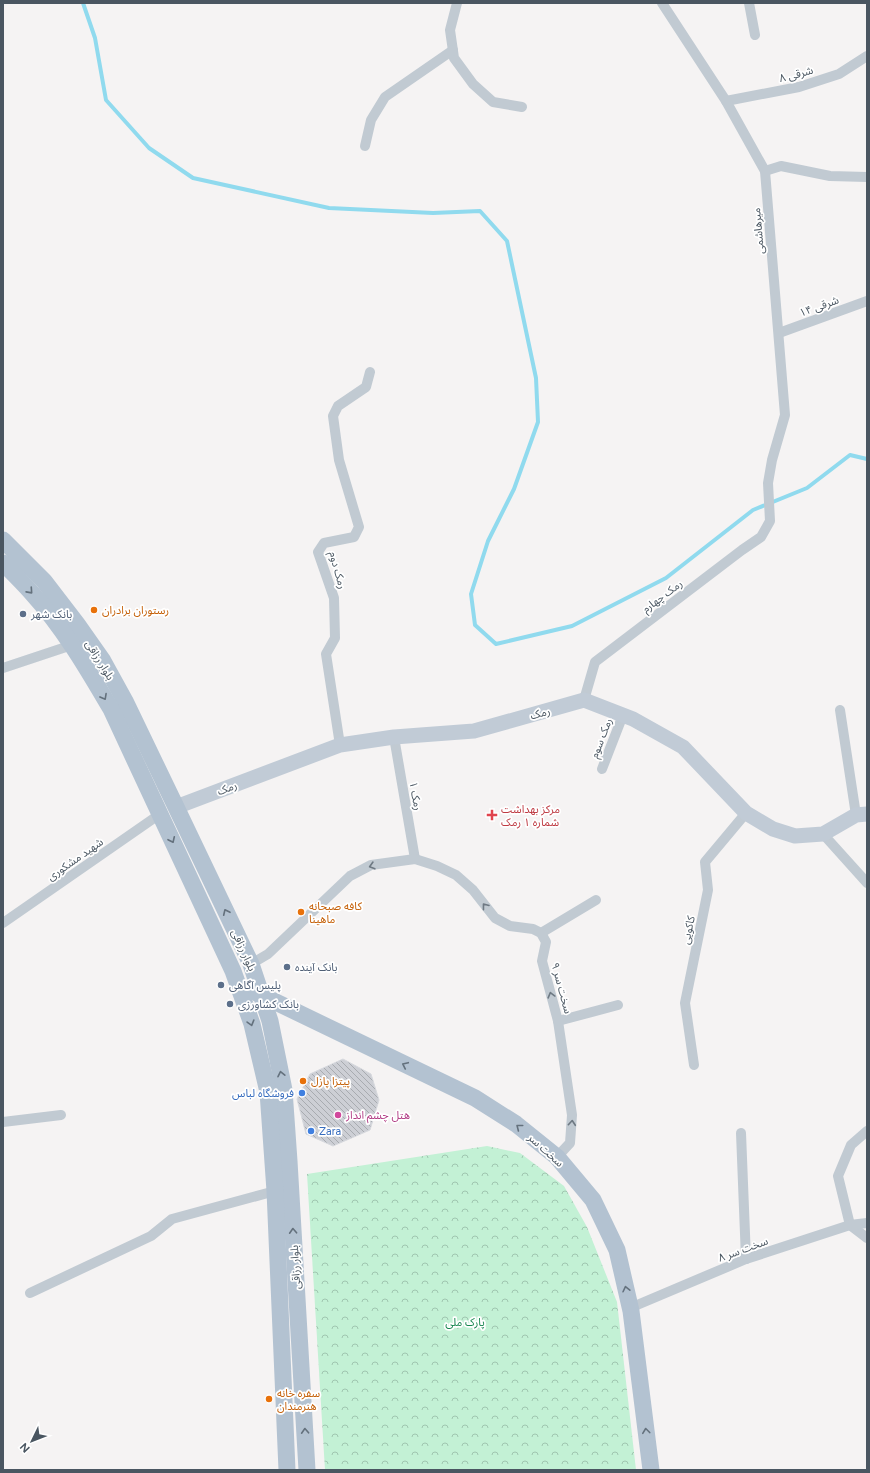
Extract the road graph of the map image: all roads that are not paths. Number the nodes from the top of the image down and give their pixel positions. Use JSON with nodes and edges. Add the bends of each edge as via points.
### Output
{"nodes":[{"id":1,"x":457,"y":3,"type":"edge"},
{"id":2,"x":662,"y":3,"type":"edge"},
{"id":3,"x":749,"y":3,"type":"edge"},
{"id":4,"x":755,"y":35,"type":"dead end"},
{"id":5,"x":453,"y":50,"type":"junction"},
{"id":6,"x":867,"y":56,"type":"edge"},
{"id":7,"x":726,"y":101,"type":"junction"},
{"id":8,"x":522,"y":107,"type":"dead end"},
{"id":9,"x":365,"y":146,"type":"dead end"},
{"id":10,"x":765,"y":171,"type":"junction"},
{"id":11,"x":867,"y":177,"type":"edge"},
{"id":12,"x":867,"y":301,"type":"edge"},
{"id":13,"x":779,"y":334,"type":"junction"},
{"id":14,"x":370,"y":372,"type":"dead end"},
{"id":15,"x":770,"y":521,"type":"joint"},
{"id":16,"x":3,"y":540,"type":"edge"},
{"id":17,"x":3,"y":563,"type":"edge"},
{"id":18,"x":72,"y":645,"type":"junction"},
{"id":19,"x":3,"y":668,"type":"edge"},
{"id":20,"x":584,"y":700,"type":"junction"},
{"id":21,"x":840,"y":710,"type":"dead end"},
{"id":22,"x":623,"y":715,"type":"junction"},
{"id":23,"x":394,"y":737,"type":"junction"},
{"id":24,"x":340,"y":745,"type":"junction"},
{"id":25,"x":602,"y":769,"type":"dead end"},
{"id":26,"x":176,"y":807,"type":"junction"},
{"id":27,"x":746,"y":813,"type":"junction"},
{"id":28,"x":160,"y":814,"type":"junction"},
{"id":29,"x":861,"y":815,"type":"edge"},
{"id":30,"x":823,"y":834,"type":"junction"},
{"id":31,"x":415,"y":859,"type":"junction"},
{"id":32,"x":867,"y":882,"type":"edge"},
{"id":33,"x":596,"y":900,"type":"dead end"},
{"id":34,"x":3,"y":923,"type":"edge"},
{"id":35,"x":541,"y":933,"type":"junction"},
{"id":36,"x":251,"y":964,"type":"junction"},
{"id":37,"x":233,"y":971,"type":"junction"},
{"id":38,"x":262,"y":997,"type":"junction"},
{"id":39,"x":245,"y":1004,"type":"junction"},
{"id":40,"x":618,"y":1006,"type":"dead end"},
{"id":41,"x":558,"y":1021,"type":"junction"},
{"id":42,"x":694,"y":1065,"type":"dead end"},
{"id":43,"x":60,"y":1115,"type":"dead end"},
{"id":44,"x":3,"y":1122,"type":"edge"},
{"id":45,"x":867,"y":1131,"type":"edge"},
{"id":46,"x":741,"y":1133,"type":"dead end"},
{"id":47,"x":557,"y":1157,"type":"junction"},
{"id":48,"x":275,"y":1191,"type":"junction"},
{"id":49,"x":867,"y":1223,"type":"edge"},
{"id":50,"x":850,"y":1225,"type":"junction"},
{"id":51,"x":867,"y":1238,"type":"edge"},
{"id":52,"x":746,"y":1259,"type":"junction"},
{"id":53,"x":30,"y":1293,"type":"dead end"},
{"id":54,"x":630,"y":1308,"type":"junction"},
{"id":55,"x":287,"y":1470,"type":"edge"},
{"id":56,"x":307,"y":1470,"type":"edge"},
{"id":57,"x":651,"y":1470,"type":"edge"}],
"edges":[{"from":1,"to":5,"type":"street","via":[[450,30]]},
{"from":2,"to":7,"type":"street","name":"میرهاشمی"},
{"from":3,"to":4,"type":"street"},
{"from":5,"to":8,"type":"street","via":[[454,58],[473,84],[493,102]]},
{"from":5,"to":9,"type":"street","via":[[385,97],[371,120]]},
{"from":6,"to":7,"type":"street","name":"شرقی ۸","via":[[838,74],[805,85]]},
{"from":7,"to":10,"type":"street","name":"میرهاشمی"},
{"from":10,"to":11,"type":"street","via":[[781,166],[830,176]]},
{"from":10,"to":13,"type":"street","name":"میرهاشمی"},
{"from":12,"to":13,"type":"street","name":"شرقی ۱۴"},
{"from":13,"to":15,"type":"street","name":"میرهاشمی","via":[[785,415],[768,483]]},
{"from":14,"to":24,"type":"street","name":"رمک دوم","via":[[366,387],[338,406],[333,416],[339,460],[359,527],[354,537],[324,543],[318,552],[334,598],[335,638],[326,654]]},
{"from":15,"to":20,"type":"street","name":"رمک چهارم","via":[[761,536],[595,662]]},
{"from":16,"to":26,"type":"main road","name":"بلوار رزاقی","via":[[44,581],[103,662],[125,701]]},
{"from":17,"to":18,"type":"main road","name":"بلوار رزاقی","one_way":true,"via":[[31,592]]},
{"from":18,"to":19,"type":"street"},
{"from":18,"to":28,"type":"main road","name":"بلوار رزاقی","one_way":true,"via":[[111,709]]},
{"from":20,"to":22,"type":"street"},
{"from":20,"to":23,"type":"street","name":"رمک","via":[[474,731]]},
{"from":21,"to":29,"type":"street"},
{"from":22,"to":25,"type":"street","name":"رمک سوم"},
{"from":22,"to":27,"type":"street","via":[[683,747]]},
{"from":23,"to":24,"type":"street","name":"رمک"},
{"from":23,"to":31,"type":"street","name":"رمک ۱"},
{"from":24,"to":26,"type":"street","name":"رمک"},
{"from":26,"to":28,"type":"main road"},
{"from":36,"to":26,"type":"main road","name":"بلوار رزاقی","one_way":true},
{"from":27,"to":30,"type":"street","via":[[773,829],[795,836]]},
{"from":27,"to":42,"type":"street","name":"کاکویی","via":[[704,862],[708,890],[685,1002]]},
{"from":28,"to":34,"type":"street","name":"شهید مشکوری"},
{"from":28,"to":37,"type":"main road","name":"بلوار رزاقی","one_way":true},
{"from":29,"to":30,"type":"street"},
{"from":30,"to":32,"type":"street"},
{"from":35,"to":31,"type":"street","one_way":true,"via":[[533,929],[510,926],[495,918],[473,890],[456,875]]},
{"from":31,"to":36,"type":"street","one_way":true,"via":[[371,865],[350,876],[268,954]]},
{"from":33,"to":35,"type":"street"},
{"from":41,"to":35,"type":"street","name":"سخت سر ۹","one_way":true,"via":[[542,961],[546,942]]},
{"from":36,"to":37,"type":"main road","via":[[246,974],[241,976]]},
{"from":36,"to":38,"type":"main road","name":"بلوار رزاقی"},
{"from":37,"to":39,"type":"main road","name":"بلوار رزاقی"},
{"from":38,"to":39,"type":"main road","via":[[256,993],[251,994]]},
{"from":47,"to":38,"type":"main road","name":"سخت سر","one_way":true,"via":[[516,1124],[475,1098]]},
{"from":56,"to":38,"type":"main road","name":"بلوار رزاقی","one_way":true,"via":[[284,1090],[270,1021]]},
{"from":39,"to":48,"type":"main road","name":"بلوار رزاقی","one_way":true,"via":[[268,1092]]},
{"from":40,"to":41,"type":"street"},
{"from":47,"to":41,"type":"street","name":"سخت سر ۹","one_way":true,"via":[[570,1143],[572,1115]]},
{"from":43,"to":44,"type":"street"},
{"from":45,"to":50,"type":"street","via":[[851,1145],[838,1176]]},
{"from":46,"to":52,"type":"street"},
{"from":54,"to":47,"type":"main road","name":"سخت سر","one_way":true,"via":[[617,1250],[593,1200]]},
{"from":48,"to":53,"type":"street","via":[[172,1219],[151,1236]]},
{"from":48,"to":55,"type":"main road","name":"بلوار رزاقی"},
{"from":49,"to":50,"type":"street","name":"سخت سر ۸"},
{"from":50,"to":51,"type":"street"},
{"from":50,"to":52,"type":"street","name":"سخت سر ۸"},
{"from":52,"to":54,"type":"street","name":"سخت سر ۸"},
{"from":57,"to":54,"type":"main road","name":"سخت سر","one_way":true}]}
